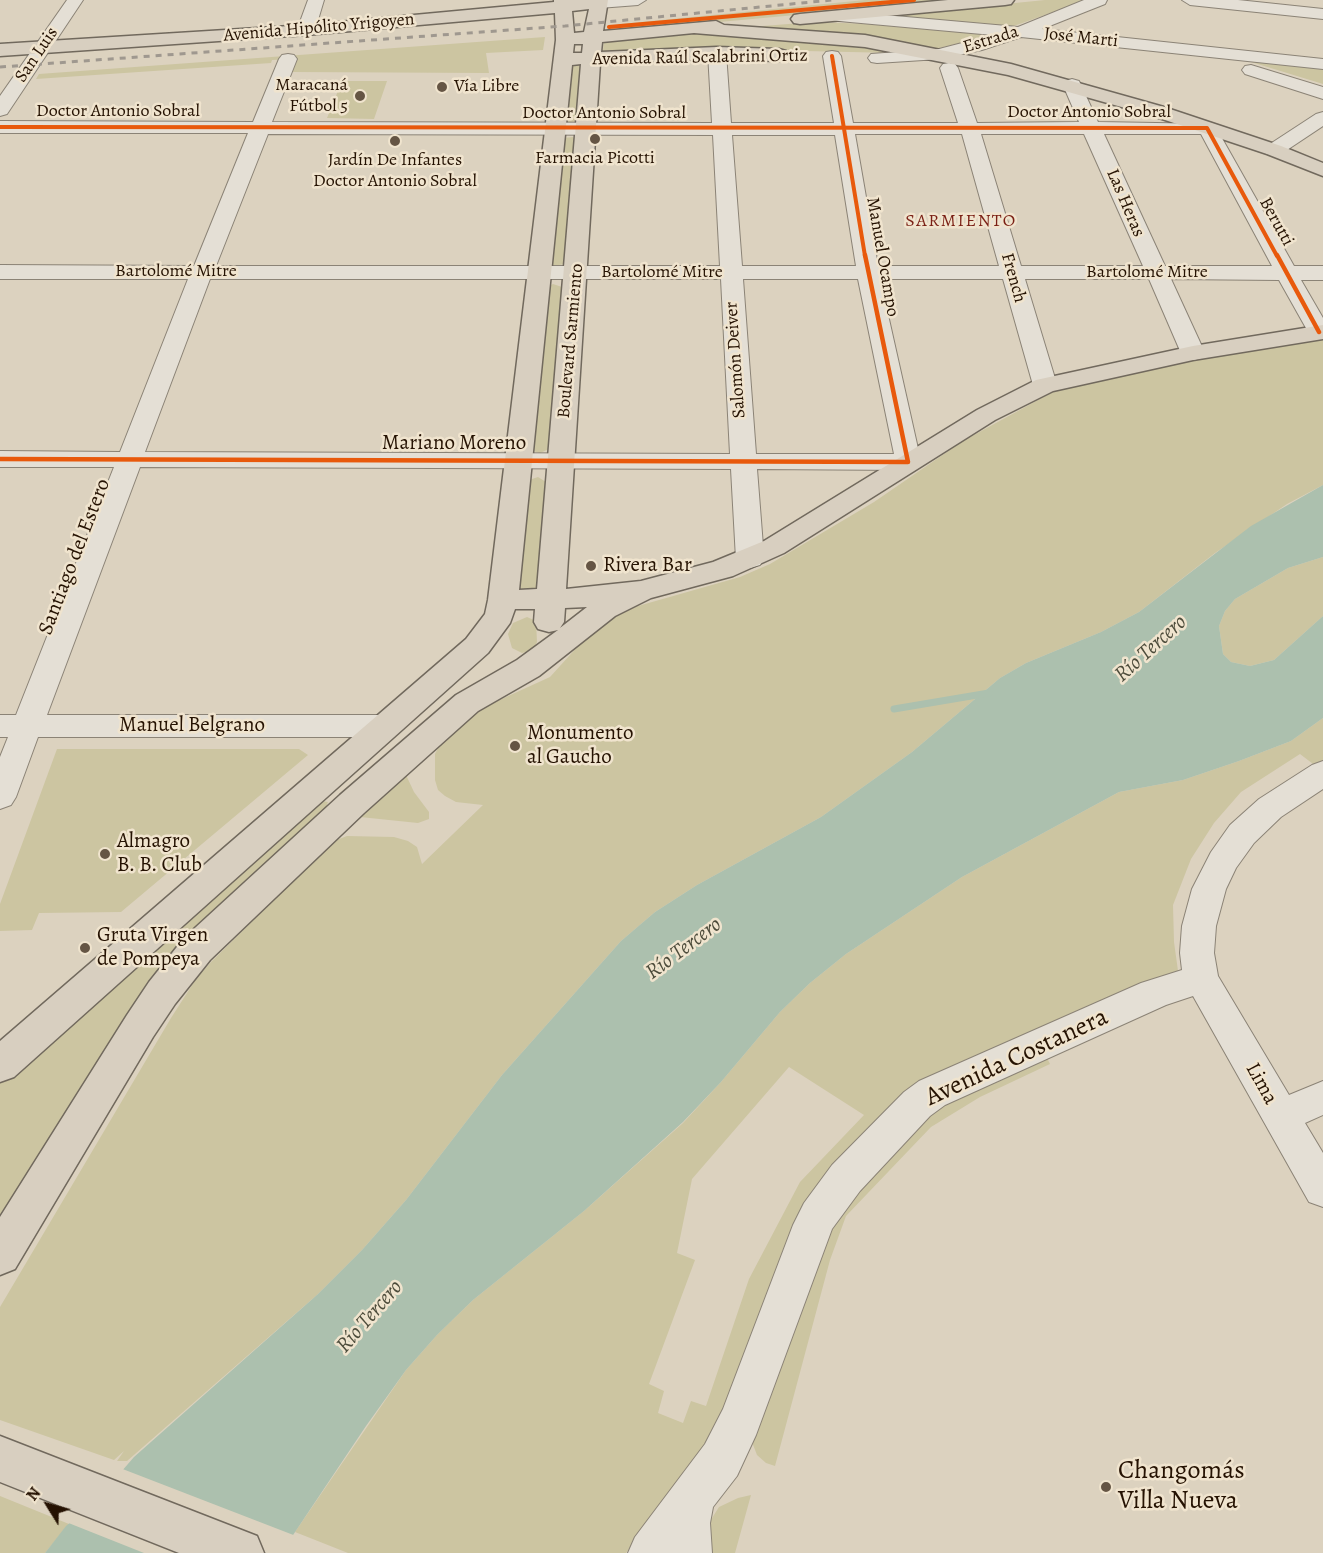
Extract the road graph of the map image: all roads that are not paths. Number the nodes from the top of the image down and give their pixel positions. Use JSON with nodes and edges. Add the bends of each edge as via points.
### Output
{"nodes":[{"id":1,"x":75,"y":0,"type":"edge"},
{"id":2,"x":316,"y":0,"type":"edge"},
{"id":3,"x":638,"y":0,"type":"edge"},
{"id":4,"x":1005,"y":0,"type":"edge"},
{"id":5,"x":1100,"y":0,"type":"edge"},
{"id":6,"x":1190,"y":0,"type":"edge"},
{"id":7,"x":599,"y":2,"type":"edge"},
{"id":8,"x":563,"y":4,"type":"edge"},
{"id":9,"x":1323,"y":14,"type":"edge"},
{"id":10,"x":839,"y":16,"type":"junction"},
{"id":11,"x":693,"y":28,"type":"junction"},
{"id":12,"x":306,"y":30,"type":"junction"},
{"id":13,"x":1020,"y":32,"type":"junction"},
{"id":14,"x":593,"y":47,"type":"junction"},
{"id":15,"x":42,"y":48,"type":"junction"},
{"id":16,"x":564,"y":49,"type":"junction"},
{"id":17,"x":1184,"y":49,"type":"junction"},
{"id":18,"x":0,"y":50,"type":"edge"},
{"id":19,"x":717,"y":53,"type":"junction"},
{"id":20,"x":832,"y":56,"type":"junction"},
{"id":21,"x":288,"y":59,"type":"dead end"},
{"id":22,"x":944,"y":61,"type":"junction"},
{"id":23,"x":1323,"y":64,"type":"edge"},
{"id":24,"x":1073,"y":89,"type":"junction"},
{"id":25,"x":1323,"y":93,"type":"edge"},
{"id":26,"x":0,"y":111,"type":"edge"},
{"id":27,"x":1323,"y":118,"type":"edge"},
{"id":28,"x":0,"y":127,"type":"edge"},
{"id":29,"x":260,"y":127,"type":"junction"},
{"id":30,"x":1092,"y":128,"type":"junction"},
{"id":31,"x":1207,"y":128,"type":"junction"},
{"id":32,"x":555,"y":129,"type":"junction"},
{"id":33,"x":586,"y":129,"type":"junction"},
{"id":34,"x":722,"y":129,"type":"junction"},
{"id":35,"x":846,"y":129,"type":"junction"},
{"id":36,"x":970,"y":129,"type":"junction"},
{"id":37,"x":1274,"y":150,"type":"junction"},
{"id":38,"x":1323,"y":170,"type":"edge"},
{"id":39,"x":0,"y":272,"type":"edge"},
{"id":40,"x":202,"y":272,"type":"junction"},
{"id":41,"x":539,"y":273,"type":"junction"},
{"id":42,"x":577,"y":273,"type":"junction"},
{"id":43,"x":730,"y":273,"type":"junction"},
{"id":44,"x":868,"y":273,"type":"junction"},
{"id":45,"x":1012,"y":273,"type":"junction"},
{"id":46,"x":1155,"y":273,"type":"junction"},
{"id":47,"x":1287,"y":273,"type":"junction"},
{"id":48,"x":1323,"y":273,"type":"edge"},
{"id":49,"x":1321,"y":332,"type":"edge"},
{"id":50,"x":1193,"y":353,"type":"junction"},
{"id":51,"x":1045,"y":385,"type":"junction"},
{"id":52,"x":0,"y":459,"type":"edge"},
{"id":53,"x":131,"y":459,"type":"junction"},
{"id":54,"x":519,"y":460,"type":"junction"},
{"id":55,"x":561,"y":461,"type":"junction"},
{"id":56,"x":908,"y":462,"type":"junction"},
{"id":57,"x":743,"y":464,"type":"junction"},
{"id":58,"x":750,"y":559,"type":"junction"},
{"id":59,"x":641,"y":591,"type":"junction"},
{"id":60,"x":503,"y":600,"type":"junction"},
{"id":61,"x":550,"y":600,"type":"junction"},
{"id":62,"x":489,"y":632,"type":"junction"},
{"id":63,"x":529,"y":666,"type":"junction"},
{"id":64,"x":14,"y":726,"type":"edge"},
{"id":65,"x":385,"y":726,"type":"junction"},
{"id":66,"x":1323,"y":773,"type":"edge"},
{"id":67,"x":317,"y":784,"type":"junction"},
{"id":68,"x":0,"y":797,"type":"edge"},
{"id":69,"x":352,"y":804,"type":"junction"},
{"id":70,"x":1201,"y":978,"type":"junction"},
{"id":71,"x":0,"y":1065,"type":"edge"},
{"id":72,"x":1323,"y":1098,"type":"edge"},
{"id":73,"x":1279,"y":1116,"type":"junction"},
{"id":74,"x":1323,"y":1190,"type":"edge"},
{"id":75,"x":4,"y":1243,"type":"edge"},
{"id":76,"x":0,"y":1459,"type":"edge"},
{"id":77,"x":693,"y":1496,"type":"junction"},
{"id":78,"x":240,"y":1553,"type":"edge"},
{"id":79,"x":651,"y":1553,"type":"edge"},
{"id":80,"x":689,"y":1553,"type":"edge"}],
"edges":[{"from":1,"to":15,"type":"street","name":"San Luis"},
{"from":2,"to":12,"type":"street"},
{"from":3,"to":7,"type":"street","name":"Avenida Hipólito Yrigoyen"},
{"from":4,"to":10,"type":"main road"},
{"from":5,"to":13,"type":"street","name":"Estrada"},
{"from":6,"to":9,"type":"street"},
{"from":7,"to":8,"type":"main road","name":"Avenida Hipólito Yrigoyen"},
{"from":7,"to":14,"type":"main road","name":"Boulevard Sarmiento"},
{"from":8,"to":12,"type":"main road","name":"Avenida Hipólito Yrigoyen"},
{"from":8,"to":16,"type":"main road","name":"Boulevard Sarmiento"},
{"from":10,"to":11,"type":"main road"},
{"from":10,"to":13,"type":"street","name":"José Marti"},
{"from":11,"to":14,"type":"main road"},
{"from":11,"to":22,"type":"main road","name":"Avenida Raúl Scalabrini Ortiz","via":[[865,41]]},
{"from":12,"to":15,"type":"main road","name":"Avenida Hipólito Yrigoyen"},
{"from":13,"to":17,"type":"street","name":"José Marti"},
{"from":13,"to":22,"type":"street","name":"Estrada"},
{"from":14,"to":16,"type":"main road","name":"Avenida Raúl Scalabrini Ortiz"},
{"from":14,"to":19,"type":"main road","name":"Avenida Raúl Scalabrini Ortiz"},
{"from":14,"to":33,"type":"main road","name":"Boulevard Sarmiento"},
{"from":15,"to":18,"type":"main road","name":"Avenida Hipólito Yrigoyen"},
{"from":15,"to":26,"type":"street","name":"San Luis"},
{"from":16,"to":32,"type":"main road","name":"Boulevard Sarmiento"},
{"from":17,"to":23,"type":"street","name":"José Marti"},
{"from":17,"to":25,"type":"street"},
{"from":19,"to":20,"type":"main road","name":"Avenida Raúl Scalabrini Ortiz"},
{"from":19,"to":34,"type":"street","name":"Salomón Deiver"},
{"from":20,"to":22,"type":"main road","name":"Avenida Raúl Scalabrini Ortiz"},
{"from":20,"to":35,"type":"street","name":"Manuel Ocampo"},
{"from":21,"to":29,"type":"street","name":"Santiago del Estero"},
{"from":22,"to":24,"type":"main road","name":"Avenida Raúl Scalabrini Ortiz"},
{"from":22,"to":36,"type":"street","name":"French"},
{"from":24,"to":30,"type":"street","name":"Las Heras"},
{"from":24,"to":31,"type":"main road","name":"Avenida Raúl Scalabrini Ortiz"},
{"from":27,"to":37,"type":"street"},
{"from":28,"to":29,"type":"street","name":"Doctor Antonio Sobral"},
{"from":29,"to":32,"type":"street","name":"Doctor Antonio Sobral"},
{"from":29,"to":40,"type":"street","name":"Santiago del Estero"},
{"from":30,"to":31,"type":"street","name":"Doctor Antonio Sobral"},
{"from":30,"to":36,"type":"street","name":"Doctor Antonio Sobral"},
{"from":30,"to":46,"type":"street","name":"Las Heras"},
{"from":31,"to":37,"type":"main road","name":"Avenida Raúl Scalabrini Ortiz"},
{"from":31,"to":47,"type":"street","name":"Berutti"},
{"from":32,"to":33,"type":"street","name":"Doctor Antonio Sobral"},
{"from":32,"to":41,"type":"main road","name":"Boulevard Sarmiento"},
{"from":33,"to":34,"type":"street","name":"Doctor Antonio Sobral"},
{"from":33,"to":42,"type":"main road","name":"Boulevard Sarmiento"},
{"from":34,"to":35,"type":"street","name":"Doctor Antonio Sobral"},
{"from":34,"to":43,"type":"street","name":"Salomón Deiver"},
{"from":35,"to":36,"type":"street","name":"Doctor Antonio Sobral"},
{"from":35,"to":44,"type":"street","name":"Manuel Ocampo"},
{"from":36,"to":45,"type":"street","name":"French"},
{"from":37,"to":38,"type":"main road","name":"Avenida Raúl Scalabrini Ortiz"},
{"from":39,"to":40,"type":"street","name":"Bartolomé Mitre"},
{"from":40,"to":41,"type":"street","name":"Bartolomé Mitre"},
{"from":40,"to":53,"type":"street","name":"Santiago del Estero"},
{"from":41,"to":42,"type":"street","name":"Bartolomé Mitre"},
{"from":41,"to":54,"type":"main road","name":"Boulevard Sarmiento"},
{"from":42,"to":43,"type":"street","name":"Bartolomé Mitre"},
{"from":42,"to":55,"type":"main road","name":"Boulevard Sarmiento"},
{"from":43,"to":44,"type":"street","name":"Bartolomé Mitre"},
{"from":43,"to":57,"type":"street","name":"Salomón Deiver"},
{"from":44,"to":45,"type":"street","name":"Bartolomé Mitre"},
{"from":44,"to":56,"type":"street","name":"Manuel Ocampo"},
{"from":45,"to":46,"type":"street","name":"Bartolomé Mitre"},
{"from":45,"to":51,"type":"street","name":"French"},
{"from":46,"to":47,"type":"street","name":"Bartolomé Mitre"},
{"from":46,"to":50,"type":"street","name":"Las Heras"},
{"from":47,"to":48,"type":"street","name":"Bartolomé Mitre"},
{"from":47,"to":49,"type":"street","name":"Berutti"},
{"from":49,"to":50,"type":"main road"},
{"from":50,"to":51,"type":"main road"},
{"from":51,"to":56,"type":"main road"},
{"from":52,"to":53,"type":"street","name":"Mariano Moreno"},
{"from":53,"to":54,"type":"street","name":"Mariano Moreno"},
{"from":53,"to":64,"type":"street","name":"Santiago del Estero"},
{"from":54,"to":55,"type":"street","name":"Mariano Moreno"},
{"from":54,"to":60,"type":"main road","name":"Boulevard Sarmiento"},
{"from":55,"to":57,"type":"street","name":"Mariano Moreno"},
{"from":55,"to":61,"type":"main road","name":"Boulevard Sarmiento"},
{"from":56,"to":57,"type":"street","name":"Mariano Moreno"},
{"from":56,"to":58,"type":"main road"},
{"from":57,"to":58,"type":"street","name":"Salomón Deiver"},
{"from":58,"to":59,"type":"main road"},
{"from":59,"to":61,"type":"main road"},
{"from":59,"to":63,"type":"main road","via":[[605,609]]},
{"from":60,"to":61,"type":"main road"},
{"from":60,"to":62,"type":"main road","name":"Boulevard Sarmiento"},
{"from":61,"to":63,"type":"main road","name":"Boulevard Sarmiento","via":[[547,633]]},
{"from":62,"to":63,"type":"main road","via":[[493,651],[509,666]]},
{"from":62,"to":65,"type":"main road","name":"Boulevard Sarmiento"},
{"from":63,"to":69,"type":"main road","via":[[467,703]]},
{"from":64,"to":65,"type":"street","name":"Manuel Belgrano"},
{"from":64,"to":68,"type":"street","name":"Santiago del Estero"},
{"from":65,"to":67,"type":"main road","name":"Boulevard Sarmiento"},
{"from":66,"to":70,"type":"street","via":[[1270,808],[1242,834],[1223,861],[1209,890],[1199,926],[1197,953]]},
{"from":67,"to":69,"type":"main road"},
{"from":67,"to":71,"type":"main road","name":"Boulevard Sarmiento"},
{"from":69,"to":75,"type":"main road","via":[[179,969]]},
{"from":70,"to":73,"type":"street","name":"Lima"},
{"from":70,"to":77,"type":"street","name":"Avenida Costanera","via":[[1154,994],[949,1084],[917,1104],[846,1178],[818,1216],[741,1420],[721,1460]]},
{"from":72,"to":73,"type":"street"},
{"from":73,"to":74,"type":"street","name":"Lima"},
{"from":76,"to":78,"type":"main road"},
{"from":77,"to":79,"type":"street","name":"Avenida Costanera"},
{"from":77,"to":80,"type":"street","via":[[687,1523]]}]}
